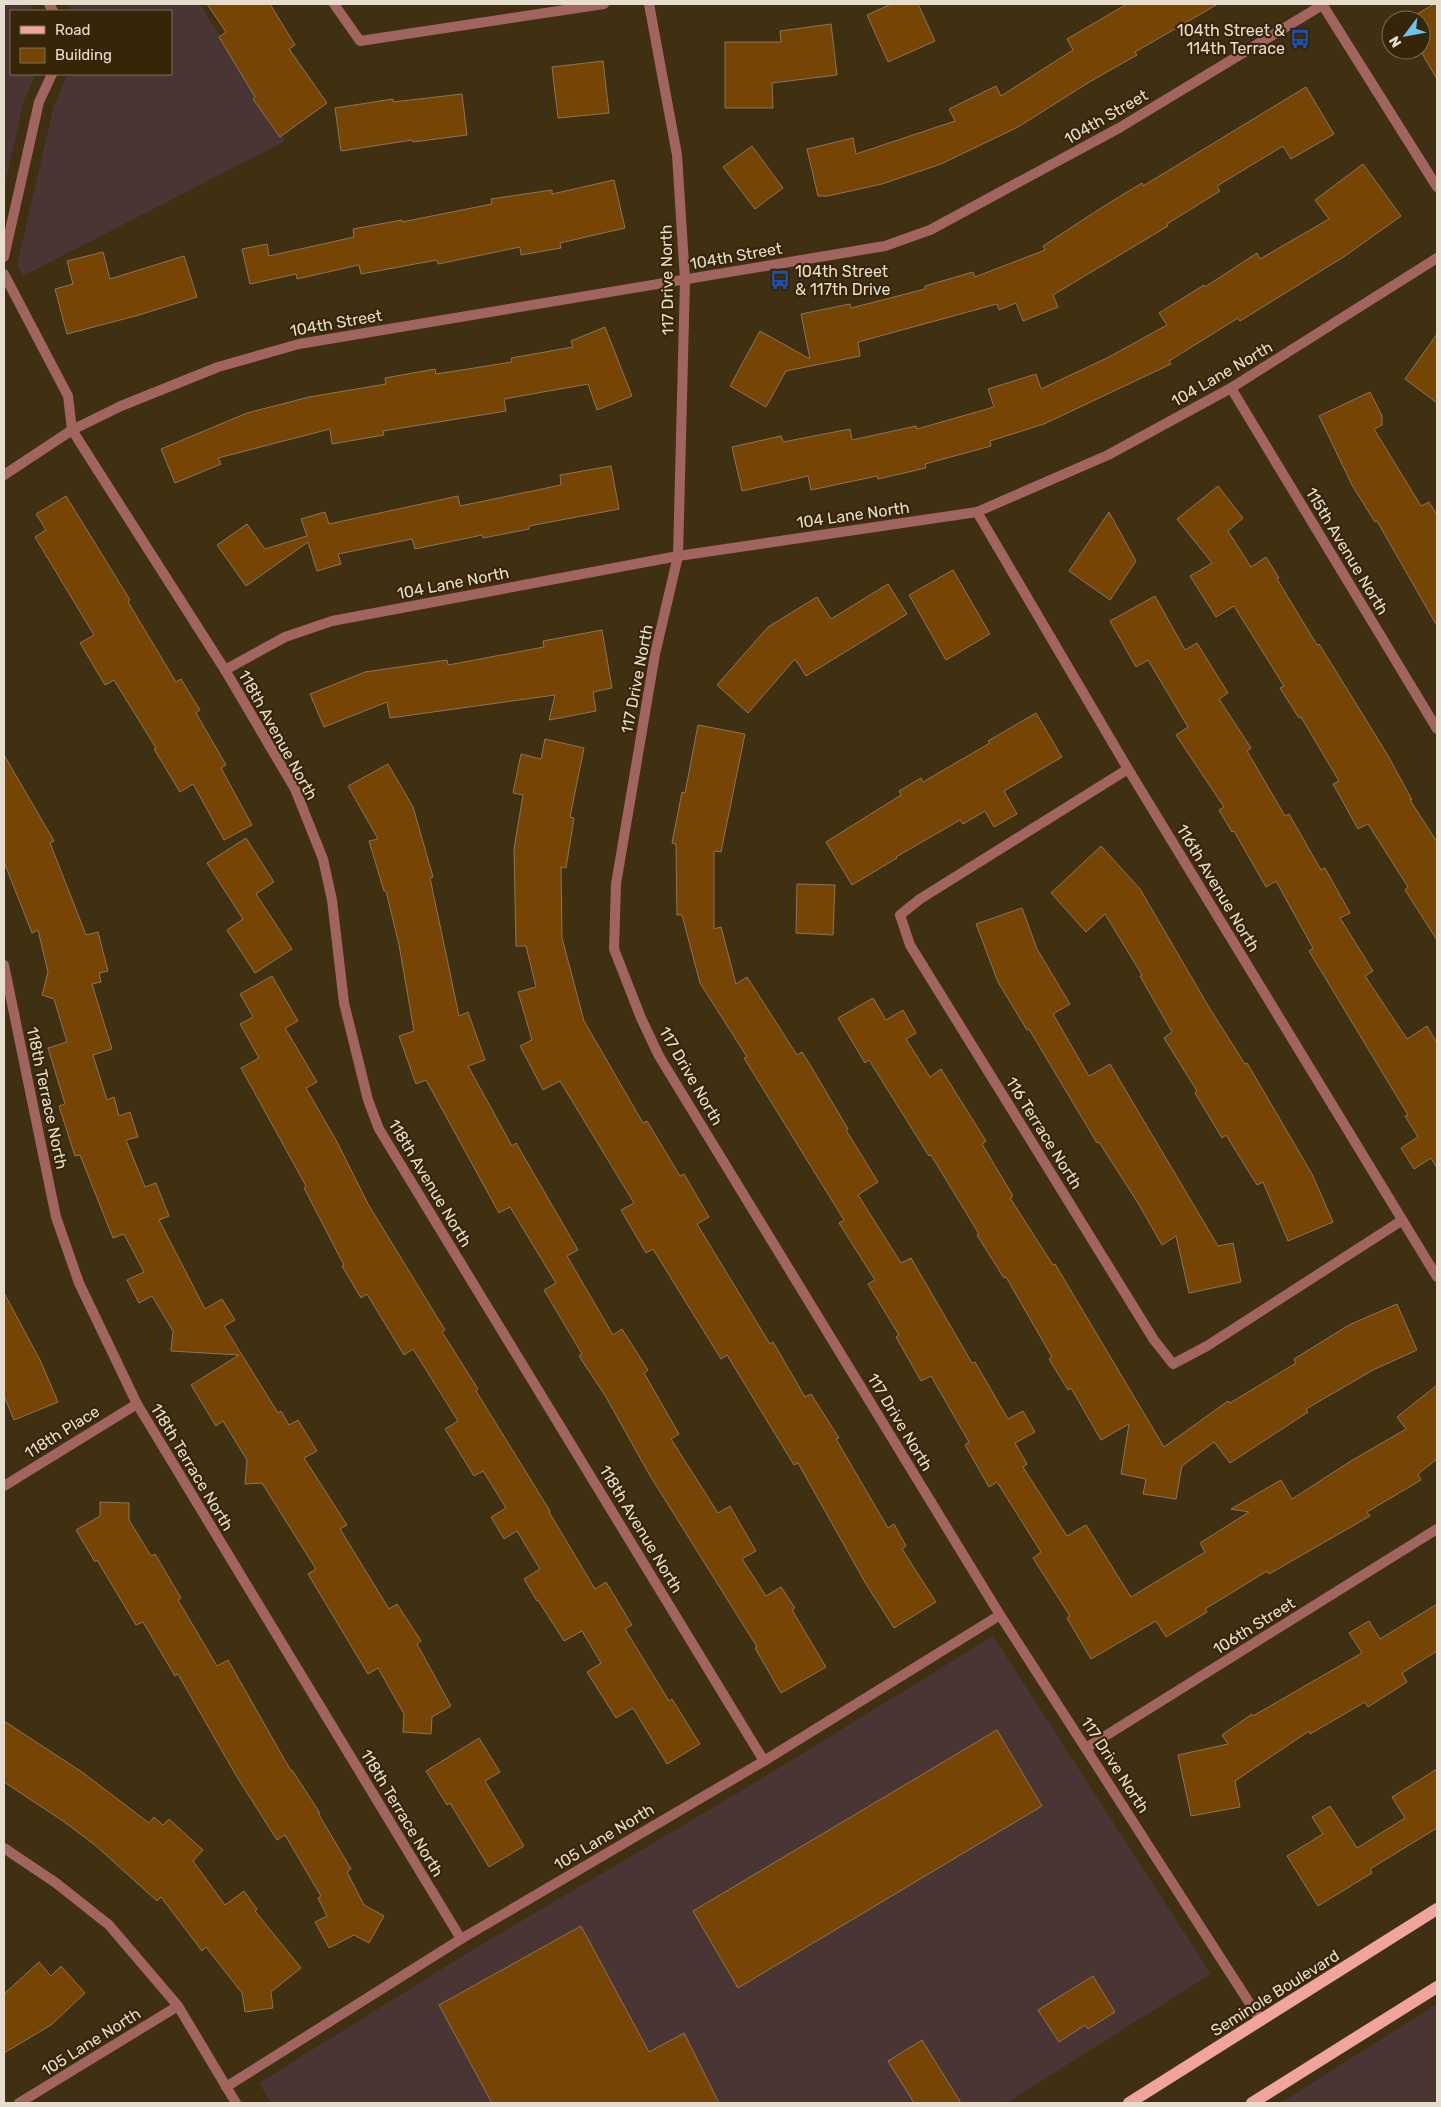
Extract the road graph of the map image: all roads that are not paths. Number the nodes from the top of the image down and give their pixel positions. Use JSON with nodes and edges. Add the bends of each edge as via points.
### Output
{"nodes":[{"id":1,"x":334,"y":4,"type":"edge"},
{"id":2,"x":604,"y":4,"type":"edge"},
{"id":3,"x":649,"y":4,"type":"edge"},
{"id":4,"x":1323,"y":4,"type":"edge"},
{"id":5,"x":52,"y":75,"type":"edge"},
{"id":6,"x":1437,"y":187,"type":"edge"},
{"id":7,"x":4,"y":257,"type":"edge"},
{"id":8,"x":1437,"y":258,"type":"edge"},
{"id":9,"x":4,"y":274,"type":"edge"},
{"id":10,"x":685,"y":280,"type":"junction"},
{"id":11,"x":1231,"y":388,"type":"junction"},
{"id":12,"x":72,"y":430,"type":"junction"},
{"id":13,"x":4,"y":475,"type":"edge"},
{"id":14,"x":977,"y":512,"type":"junction"},
{"id":15,"x":678,"y":556,"type":"junction"},
{"id":16,"x":225,"y":670,"type":"junction"},
{"id":17,"x":1437,"y":729,"type":"edge"},
{"id":18,"x":1128,"y":769,"type":"junction"},
{"id":19,"x":4,"y":965,"type":"edge"},
{"id":20,"x":1402,"y":1221,"type":"junction"},
{"id":21,"x":1437,"y":1277,"type":"edge"},
{"id":22,"x":137,"y":1404,"type":"junction"},
{"id":23,"x":4,"y":1486,"type":"edge"},
{"id":24,"x":1437,"y":1530,"type":"edge"},
{"id":25,"x":1000,"y":1615,"type":"junction"},
{"id":26,"x":1086,"y":1748,"type":"junction"},
{"id":27,"x":764,"y":1761,"type":"junction"},
{"id":28,"x":4,"y":1848,"type":"edge"},
{"id":29,"x":1437,"y":1909,"type":"edge"},
{"id":30,"x":461,"y":1939,"type":"junction"},
{"id":31,"x":1437,"y":1987,"type":"edge"},
{"id":32,"x":178,"y":2006,"type":"junction"},
{"id":33,"x":1261,"y":2021,"type":"junction"},
{"id":34,"x":226,"y":2087,"type":"junction"},
{"id":35,"x":20,"y":2103,"type":"edge"},
{"id":36,"x":236,"y":2103,"type":"edge"},
{"id":37,"x":1129,"y":2103,"type":"edge"},
{"id":38,"x":1252,"y":2103,"type":"edge"}],
"edges":[{"from":1,"to":2,"type":"street","via":[[360,41]]},
{"from":3,"to":10,"type":"street","name":"117 Drive North","via":[[677,155]]},
{"from":4,"to":6,"type":"street"},
{"from":4,"to":10,"type":"street","name":"104th Street","via":[[1119,128],[930,230],[885,246]]},
{"from":5,"to":7,"type":"street","via":[[39,102]]},
{"from":8,"to":11,"type":"street","name":"104 Lane North"},
{"from":9,"to":12,"type":"street","via":[[68,396]]},
{"from":10,"to":12,"type":"street","name":"104th Street","via":[[299,344],[182,380]]},
{"from":10,"to":15,"type":"street","name":"117 Drive North"},
{"from":11,"to":14,"type":"street","name":"104 Lane North","via":[[1108,455]]},
{"from":11,"to":17,"type":"street","name":"115th Avenue North"},
{"from":12,"to":13,"type":"street","name":"104th Street"},
{"from":12,"to":16,"type":"street","name":"118th Avenue North"},
{"from":14,"to":15,"type":"street","name":"104 Lane North"},
{"from":14,"to":18,"type":"street","name":"116th Avenue North"},
{"from":15,"to":16,"type":"street","name":"104 Lane North","via":[[332,621],[285,637]]},
{"from":15,"to":25,"type":"street","name":"117 Drive North","via":[[655,654],[616,884],[614,949],[659,1056]]},
{"from":16,"to":27,"type":"street","name":"118th Avenue North","via":[[295,789],[322,859],[332,900],[344,1003],[368,1100],[379,1129]]},
{"from":18,"to":20,"type":"street","name":"116th Avenue North"},
{"from":18,"to":20,"type":"street","name":"116 Terrace North","via":[[920,899],[900,915],[910,945],[1154,1340],[1174,1364]]},
{"from":19,"to":22,"type":"street","name":"118th Terrace North","via":[[56,1217],[78,1283]]},
{"from":20,"to":21,"type":"street","name":"116th Avenue North"},
{"from":22,"to":23,"type":"street","name":"118th Place"},
{"from":22,"to":30,"type":"street","name":"118th Terrace North"},
{"from":24,"to":26,"type":"street","name":"106th Street"},
{"from":25,"to":26,"type":"street","name":"117 Drive North"},
{"from":25,"to":27,"type":"street","name":"105 Lane North"},
{"from":26,"to":33,"type":"street","name":"117 Drive North"},
{"from":27,"to":30,"type":"street","name":"105 Lane North"},
{"from":28,"to":32,"type":"street","via":[[56,1883],[109,1925]]},
{"from":29,"to":33,"type":"main road","name":"Seminole Boulevard"},
{"from":30,"to":34,"type":"street","name":"105 Lane North"},
{"from":31,"to":38,"type":"main road"},
{"from":32,"to":34,"type":"street"},
{"from":32,"to":35,"type":"street","name":"105 Lane North"},
{"from":33,"to":37,"type":"main road","name":"Seminole Boulevard"},
{"from":34,"to":36,"type":"street"}]}
